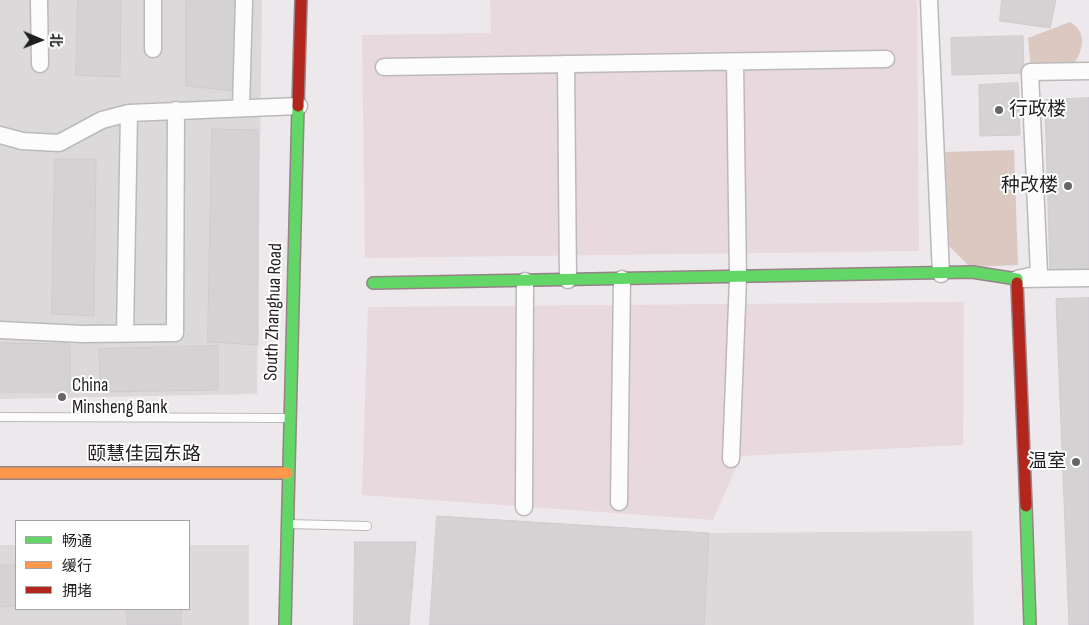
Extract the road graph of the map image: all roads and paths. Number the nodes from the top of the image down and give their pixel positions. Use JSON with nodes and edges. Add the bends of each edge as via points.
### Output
{"nodes":[{"id":1,"x":38,"y":0,"type":"edge"},
{"id":2,"x":153,"y":0,"type":"edge"},
{"id":3,"x":244,"y":0,"type":"edge"},
{"id":4,"x":301,"y":0,"type":"edge"},
{"id":5,"x":929,"y":0,"type":"edge"},
{"id":6,"x":153,"y":48,"type":"dead end"},
{"id":7,"x":886,"y":59,"type":"dead end"},
{"id":8,"x":735,"y":62,"type":"junction"},
{"id":9,"x":40,"y":64,"type":"dead end"},
{"id":10,"x":566,"y":64,"type":"junction"},
{"id":11,"x":384,"y":67,"type":"dead end"},
{"id":12,"x":1089,"y":71,"type":"edge"},
{"id":13,"x":299,"y":106,"type":"junction"},
{"id":14,"x":241,"y":108,"type":"junction"},
{"id":15,"x":176,"y":110,"type":"junction"},
{"id":16,"x":129,"y":113,"type":"junction"},
{"id":17,"x":0,"y":135,"type":"edge"},
{"id":18,"x":941,"y":274,"type":"junction"},
{"id":19,"x":738,"y":278,"type":"junction"},
{"id":20,"x":1089,"y":278,"type":"edge"},
{"id":21,"x":622,"y":279,"type":"junction"},
{"id":22,"x":1016,"y":279,"type":"junction"},
{"id":23,"x":568,"y":280,"type":"junction"},
{"id":24,"x":526,"y":281,"type":"junction"},
{"id":25,"x":373,"y":283,"type":"dead end"},
{"id":26,"x":0,"y":330,"type":"edge"},
{"id":27,"x":125,"y":334,"type":"junction"},
{"id":28,"x":0,"y":417,"type":"edge"},
{"id":29,"x":289,"y":418,"type":"junction"},
{"id":30,"x":731,"y":459,"type":"dead end"},
{"id":31,"x":0,"y":473,"type":"edge"},
{"id":32,"x":287,"y":473,"type":"junction"},
{"id":33,"x":619,"y":502,"type":"dead end"},
{"id":34,"x":524,"y":507,"type":"dead end"},
{"id":35,"x":286,"y":524,"type":"junction"},
{"id":36,"x":367,"y":526,"type":"dead end"},
{"id":37,"x":285,"y":625,"type":"edge"},
{"id":38,"x":1030,"y":625,"type":"edge"}],
"edges":[{"from":1,"to":9,"type":"street"},
{"from":2,"to":6,"type":"street"},
{"from":3,"to":14,"type":"street"},
{"from":4,"to":13,"type":"street","name":"South Zhanghua Road"},
{"from":5,"to":18,"type":"street"},
{"from":7,"to":8,"type":"street"},
{"from":8,"to":10,"type":"street"},
{"from":8,"to":19,"type":"street"},
{"from":10,"to":11,"type":"street"},
{"from":10,"to":23,"type":"street"},
{"from":12,"to":22,"type":"street","via":[[1030,72],[1039,274]]},
{"from":13,"to":14,"type":"street"},
{"from":13,"to":29,"type":"street","name":"South Zhanghua Road"},
{"from":14,"to":15,"type":"street"},
{"from":15,"to":16,"type":"street"},
{"from":15,"to":27,"type":"street","via":[[175,333]]},
{"from":16,"to":17,"type":"street","via":[[102,120],[59,143],[22,142]]},
{"from":16,"to":27,"type":"street"},
{"from":18,"to":19,"type":"street"},
{"from":18,"to":22,"type":"street","via":[[972,272]]},
{"from":19,"to":21,"type":"street"},
{"from":19,"to":30,"type":"street"},
{"from":20,"to":22,"type":"street"},
{"from":21,"to":23,"type":"street"},
{"from":21,"to":33,"type":"street"},
{"from":22,"to":38,"type":"street"},
{"from":23,"to":24,"type":"street"},
{"from":24,"to":25,"type":"street"},
{"from":24,"to":34,"type":"street"},
{"from":26,"to":27,"type":"street"},
{"from":28,"to":29,"type":"lane"},
{"from":29,"to":32,"type":"street","name":"South Zhanghua Road"},
{"from":31,"to":32,"type":"street","name":"颐慧佳园东路"},
{"from":32,"to":35,"type":"street","name":"South Zhanghua Road"},
{"from":35,"to":36,"type":"lane"},
{"from":35,"to":37,"type":"street","name":"South Zhanghua Road"}]}
